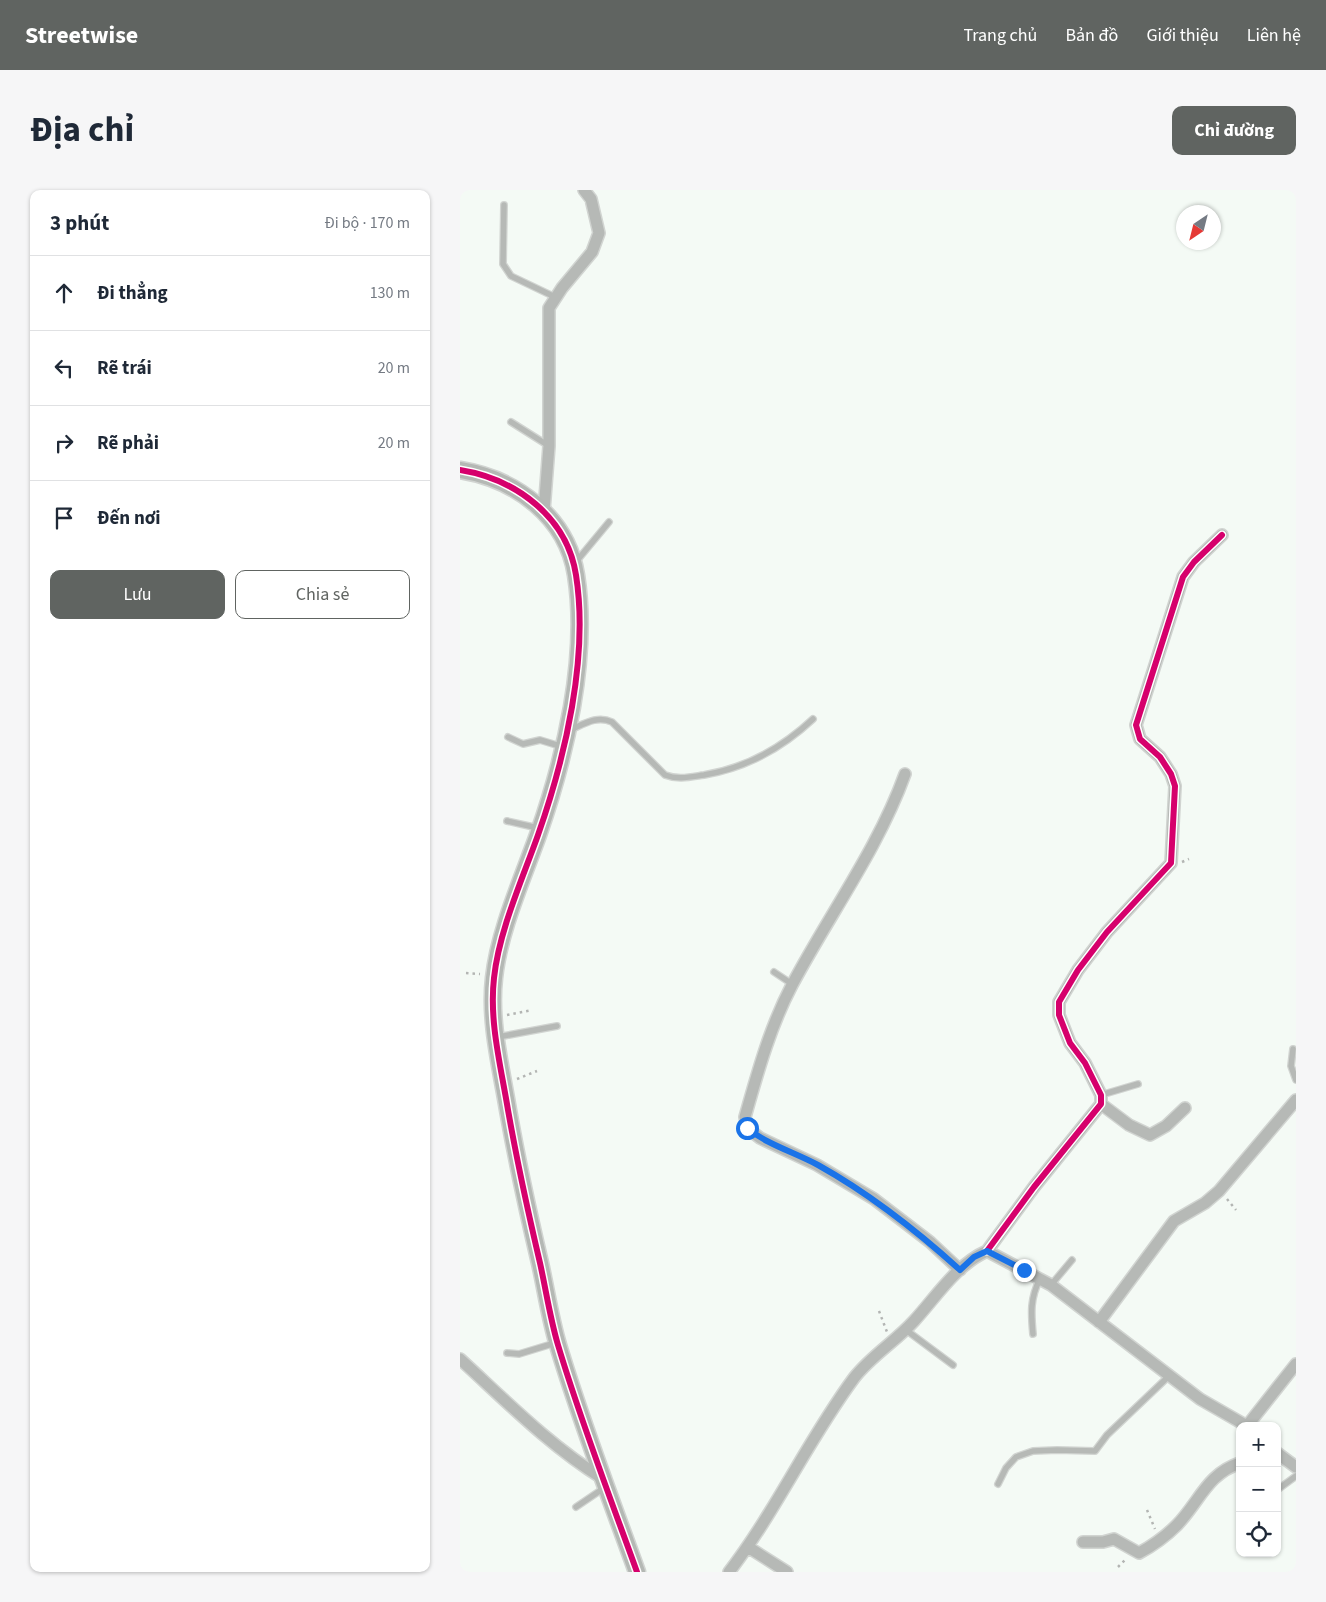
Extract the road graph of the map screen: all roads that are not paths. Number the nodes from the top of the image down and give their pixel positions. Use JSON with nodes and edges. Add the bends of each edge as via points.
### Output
{"nodes":[{"id":1,"x":584,"y":190,"type":"edge"},
{"id":2,"x":504,"y":205,"type":"dead end"},
{"id":3,"x":555,"y":297,"type":"junction"},
{"id":4,"x":511,"y":422,"type":"dead end"},
{"id":5,"x":549,"y":446,"type":"junction"},
{"id":6,"x":460,"y":470,"type":"edge"},
{"id":7,"x":544,"y":511,"type":"junction"},
{"id":8,"x":609,"y":522,"type":"dead end"},
{"id":9,"x":1222,"y":535,"type":"dead end"},
{"id":10,"x":574,"y":565,"type":"junction"},
{"id":11,"x":813,"y":719,"type":"dead end"},
{"id":12,"x":568,"y":731,"type":"junction"},
{"id":13,"x":508,"y":737,"type":"dead end"},
{"id":14,"x":565,"y":748,"type":"junction"},
{"id":15,"x":905,"y":774,"type":"dead end"},
{"id":16,"x":507,"y":821,"type":"dead end"},
{"id":17,"x":540,"y":828,"type":"junction"},
{"id":18,"x":774,"y":972,"type":"dead end"},
{"id":19,"x":792,"y":984,"type":"junction"},
{"id":20,"x":557,"y":1026,"type":"dead end"},
{"id":21,"x":496,"y":1038,"type":"junction"},
{"id":22,"x":1293,"y":1049,"type":"dead end"},
{"id":23,"x":1296,"y":1080,"type":"edge"},
{"id":24,"x":1138,"y":1084,"type":"dead end"},
{"id":25,"x":1101,"y":1099,"type":"junction"},
{"id":26,"x":1296,"y":1100,"type":"edge"},
{"id":27,"x":1185,"y":1108,"type":"dead end"},
{"id":28,"x":987,"y":1251,"type":"junction"},
{"id":29,"x":1072,"y":1260,"type":"dead end"},
{"id":30,"x":960,"y":1270,"type":"junction"},
{"id":31,"x":1040,"y":1279,"type":"junction"},
{"id":32,"x":1051,"y":1285,"type":"junction"},
{"id":33,"x":1099,"y":1322,"type":"junction"},
{"id":34,"x":906,"y":1330,"type":"junction"},
{"id":35,"x":1033,"y":1334,"type":"dead end"},
{"id":36,"x":557,"y":1342,"type":"junction"},
{"id":37,"x":507,"y":1353,"type":"dead end"},
{"id":38,"x":460,"y":1360,"type":"edge"},
{"id":39,"x":1296,"y":1364,"type":"edge"},
{"id":40,"x":953,"y":1365,"type":"dead end"},
{"id":41,"x":1169,"y":1376,"type":"junction"},
{"id":42,"x":1240,"y":1422,"type":"edge"},
{"id":43,"x":1250,"y":1422,"type":"edge"},
{"id":44,"x":1281,"y":1456,"type":"edge"},
{"id":45,"x":1236,"y":1465,"type":"edge"},
{"id":46,"x":1296,"y":1467,"type":"edge"},
{"id":47,"x":1296,"y":1476,"type":"edge"},
{"id":48,"x":604,"y":1482,"type":"junction"},
{"id":49,"x":998,"y":1484,"type":"dead end"},
{"id":50,"x":1281,"y":1487,"type":"edge"},
{"id":51,"x":576,"y":1507,"type":"dead end"},
{"id":52,"x":1083,"y":1542,"type":"dead end"},
{"id":53,"x":748,"y":1547,"type":"junction"},
{"id":54,"x":637,"y":1572,"type":"edge"},
{"id":55,"x":729,"y":1572,"type":"edge"},
{"id":56,"x":787,"y":1572,"type":"edge"}],
"edges":[{"from":1,"to":3,"type":"street","via":[[591,199],[596,217],[599,233],[596,245]]},
{"from":2,"to":3,"type":"lane","via":[[503,256],[506,271]]},
{"from":3,"to":5,"type":"street","via":[[549,308],[548,320],[551,382]]},
{"from":4,"to":5,"type":"lane"},
{"from":5,"to":7,"type":"street"},
{"from":6,"to":7,"type":"street","via":[[506,483],[532,499]]},
{"from":7,"to":10,"type":"street","via":[[570,550]]},
{"from":8,"to":10,"type":"lane"},
{"from":9,"to":25,"type":"street","via":[[1183,577],[1136,725],[1140,739],[1160,757],[1175,786],[1171,863],[1096,947],[1068,984],[1059,1002],[1059,1015],[1070,1043],[1085,1063]]},
{"from":10,"to":12,"type":"street","via":[[579,638]]},
{"from":11,"to":12,"type":"lane","via":[[794,737],[750,763],[688,778],[665,775],[612,722],[605,719],[595,719]]},
{"from":12,"to":14,"type":"street"},
{"from":13,"to":14,"type":"lane","via":[[523,744],[540,740]]},
{"from":14,"to":17,"type":"street"},
{"from":15,"to":19,"type":"street","via":[[868,850]]},
{"from":16,"to":17,"type":"lane"},
{"from":17,"to":21,"type":"street","via":[[510,913],[494,976]]},
{"from":18,"to":19,"type":"lane"},
{"from":19,"to":30,"type":"street","via":[[770,1032],[744,1117],[747,1128],[874,1199]]},
{"from":20,"to":21,"type":"lane"},
{"from":21,"to":36,"type":"street","via":[[516,1158]]},
{"from":22,"to":23,"type":"lane","via":[[1291,1066]]},
{"from":24,"to":25,"type":"lane"},
{"from":25,"to":27,"type":"street","via":[[1129,1125],[1150,1135],[1166,1126]]},
{"from":25,"to":28,"type":"street"},
{"from":26,"to":33,"type":"street","via":[[1219,1191],[1174,1222]]},
{"from":28,"to":30,"type":"street","via":[[974,1257]]},
{"from":28,"to":31,"type":"street"},
{"from":29,"to":32,"type":"lane"},
{"from":30,"to":34,"type":"street"},
{"from":31,"to":32,"type":"street"},
{"from":31,"to":35,"type":"lane","via":[[1033,1293]]},
{"from":32,"to":33,"type":"street"},
{"from":33,"to":41,"type":"street"},
{"from":34,"to":40,"type":"lane"},
{"from":34,"to":53,"type":"street","via":[[856,1376]]},
{"from":36,"to":37,"type":"lane","via":[[519,1354]]},
{"from":36,"to":48,"type":"street"},
{"from":38,"to":48,"type":"street"},
{"from":39,"to":43,"type":"street"},
{"from":41,"to":42,"type":"street"},
{"from":41,"to":49,"type":"lane","via":[[1095,1451],[1049,1450],[1016,1457]]},
{"from":44,"to":46,"type":"street"},
{"from":45,"to":52,"type":"street","via":[[1214,1476],[1176,1526],[1139,1553],[1114,1539]]},
{"from":47,"to":50,"type":"lane"},
{"from":48,"to":51,"type":"lane"},
{"from":48,"to":54,"type":"street"},
{"from":53,"to":55,"type":"street"},
{"from":53,"to":56,"type":"street"}]}
